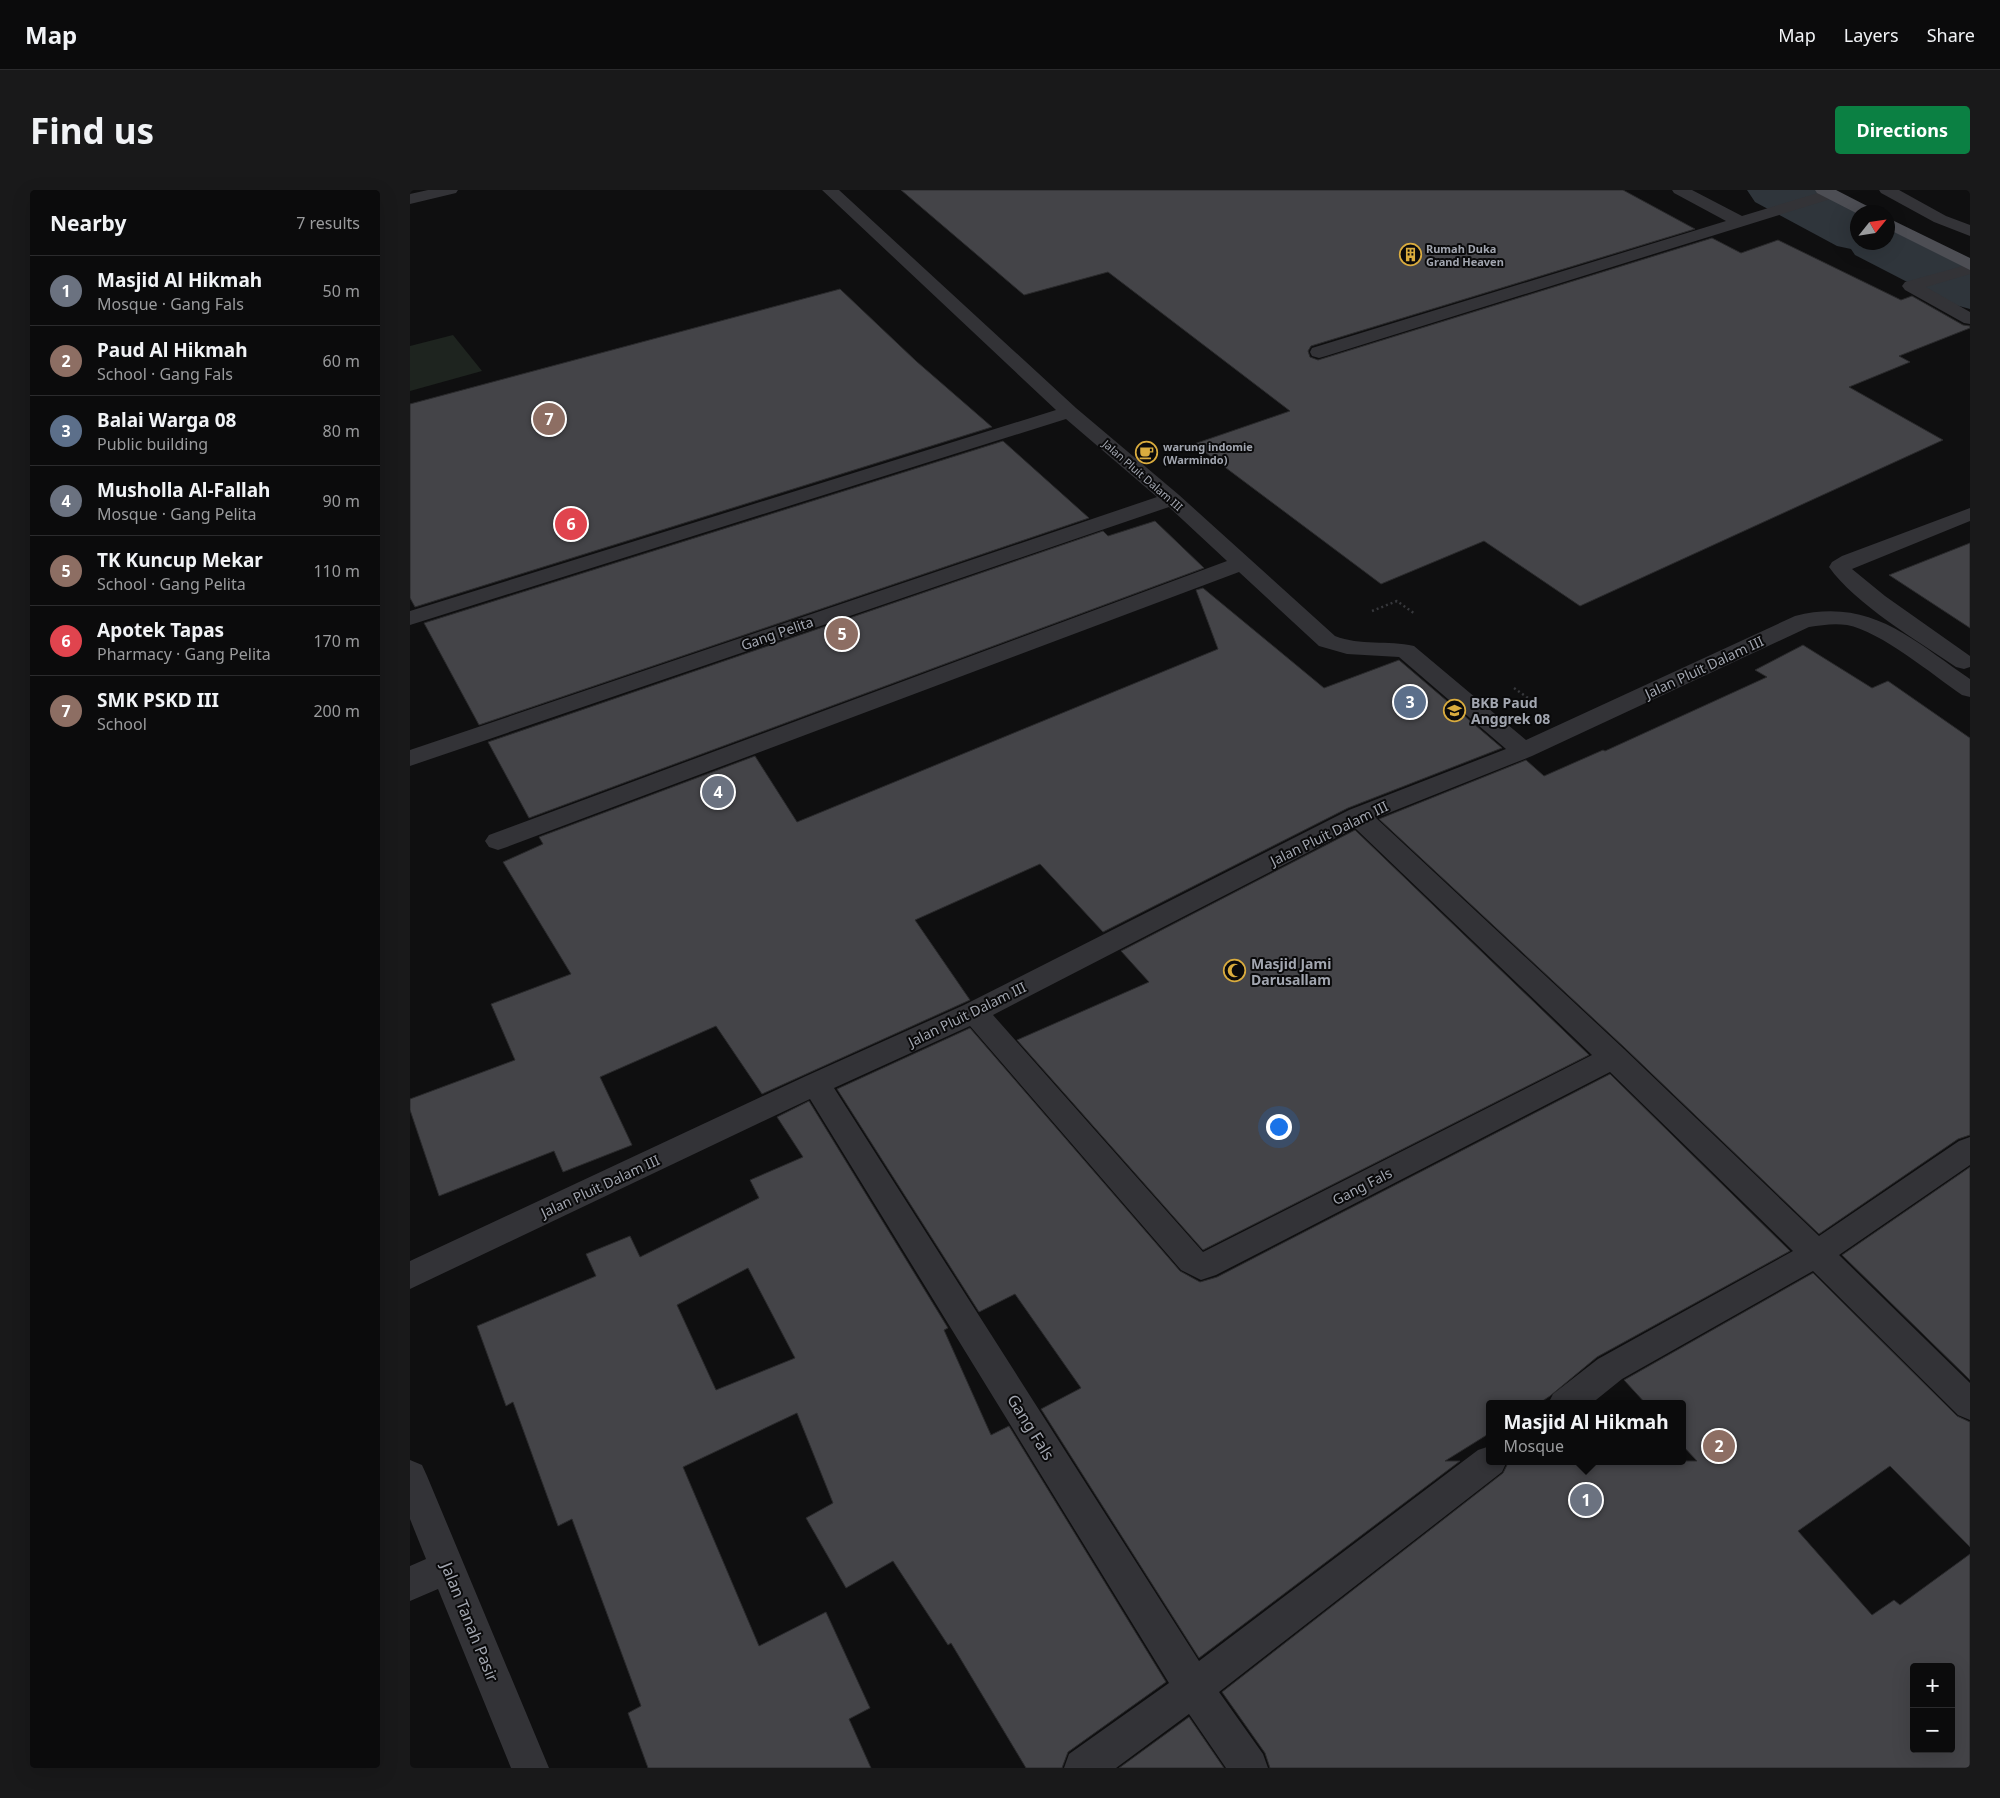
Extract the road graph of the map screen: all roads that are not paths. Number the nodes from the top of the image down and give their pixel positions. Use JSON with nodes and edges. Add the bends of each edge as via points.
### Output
{"nodes":[{"id":1,"x":450,"y":190,"type":"edge"},
{"id":2,"x":830,"y":190,"type":"edge"},
{"id":3,"x":1680,"y":190,"type":"edge"},
{"id":4,"x":1887,"y":190,"type":"edge"},
{"id":5,"x":1827,"y":192,"type":"edge"},
{"id":6,"x":410,"y":199,"type":"edge"},
{"id":7,"x":1853,"y":205,"type":"edge"},
{"id":8,"x":1742,"y":223,"type":"junction"},
{"id":9,"x":1895,"y":227,"type":"edge"},
{"id":10,"x":1970,"y":230,"type":"edge"},
{"id":11,"x":1970,"y":265,"type":"edge"},
{"id":12,"x":1970,"y":270,"type":"edge"},
{"id":13,"x":1970,"y":319,"type":"edge"},
{"id":14,"x":1319,"y":352,"type":"dead end"},
{"id":15,"x":1069,"y":412,"type":"junction"},
{"id":16,"x":1172,"y":499,"type":"junction"},
{"id":17,"x":1970,"y":514,"type":"edge"},
{"id":18,"x":1242,"y":563,"type":"junction"},
{"id":19,"x":410,"y":618,"type":"edge"},
{"id":20,"x":1964,"y":662,"type":"dead end"},
{"id":21,"x":1970,"y":690,"type":"edge"},
{"id":22,"x":1523,"y":751,"type":"junction"},
{"id":23,"x":410,"y":758,"type":"edge"},
{"id":24,"x":1358,"y":816,"type":"junction"},
{"id":25,"x":498,"y":842,"type":"dead end"},
{"id":26,"x":974,"y":1012,"type":"junction"},
{"id":27,"x":1614,"y":1057,"type":"junction"},
{"id":28,"x":816,"y":1084,"type":"junction"},
{"id":29,"x":1970,"y":1149,"type":"edge"},
{"id":30,"x":1818,"y":1253,"type":"junction"},
{"id":31,"x":410,"y":1276,"type":"edge"},
{"id":32,"x":1571,"y":1400,"type":"edge"},
{"id":33,"x":1970,"y":1405,"type":"edge"},
{"id":34,"x":1486,"y":1464,"type":"edge"},
{"id":35,"x":410,"y":1476,"type":"edge"},
{"id":36,"x":447,"y":1567,"type":"junction"},
{"id":37,"x":410,"y":1584,"type":"edge"},
{"id":38,"x":1194,"y":1688,"type":"junction"},
{"id":39,"x":530,"y":1768,"type":"edge"},
{"id":40,"x":1083,"y":1768,"type":"edge"},
{"id":41,"x":1250,"y":1768,"type":"edge"}],
"edges":[{"from":1,"to":6,"type":"street"},
{"from":2,"to":15,"type":"street","name":"Jalan Pluit Dalam III"},
{"from":3,"to":8,"type":"street"},
{"from":4,"to":10,"type":"street","via":[[1940,219]]},
{"from":5,"to":7,"type":"main road"},
{"from":5,"to":8,"type":"street"},
{"from":8,"to":14,"type":"street"},
{"from":9,"to":11,"type":"main road"},
{"from":12,"to":13,"type":"street","via":[[1911,286]]},
{"from":15,"to":16,"type":"street","name":"Jalan Pluit Dalam III"},
{"from":15,"to":19,"type":"street"},
{"from":16,"to":18,"type":"street","name":"Jalan Pluit Dalam III"},
{"from":16,"to":23,"type":"street","name":"Gang Pelita"},
{"from":17,"to":20,"type":"street","via":[[1840,567],[1865,591]]},
{"from":18,"to":22,"type":"street","name":"Jalan Pluit Dalam III","via":[[1327,641],[1352,650],[1393,648],[1406,652]]},
{"from":18,"to":25,"type":"street"},
{"from":21,"to":22,"type":"street","name":"Jalan Pluit Dalam III","via":[[1878,628],[1850,619],[1827,617],[1803,621]]},
{"from":22,"to":24,"type":"street","name":"Jalan Pluit Dalam III"},
{"from":24,"to":26,"type":"street","name":"Jalan Pluit Dalam III"},
{"from":24,"to":27,"type":"street"},
{"from":26,"to":27,"type":"street","name":"Gang Fals","via":[[1192,1261],[1201,1266]]},
{"from":26,"to":28,"type":"street","name":"Jalan Pluit Dalam III"},
{"from":27,"to":30,"type":"street"},
{"from":28,"to":31,"type":"street","name":"Jalan Pluit Dalam III"},
{"from":28,"to":38,"type":"street","name":"Gang Fals"},
{"from":29,"to":30,"type":"street"},
{"from":30,"to":32,"type":"street","via":[[1610,1369]]},
{"from":30,"to":33,"type":"street"},
{"from":34,"to":38,"type":"street"},
{"from":35,"to":36,"type":"street","name":"Jalan Tanah Pasir"},
{"from":36,"to":37,"type":"street"},
{"from":36,"to":39,"type":"street","name":"Jalan Tanah Pasir"},
{"from":38,"to":40,"type":"street"},
{"from":38,"to":41,"type":"street","name":"Gang Fals"}]}
